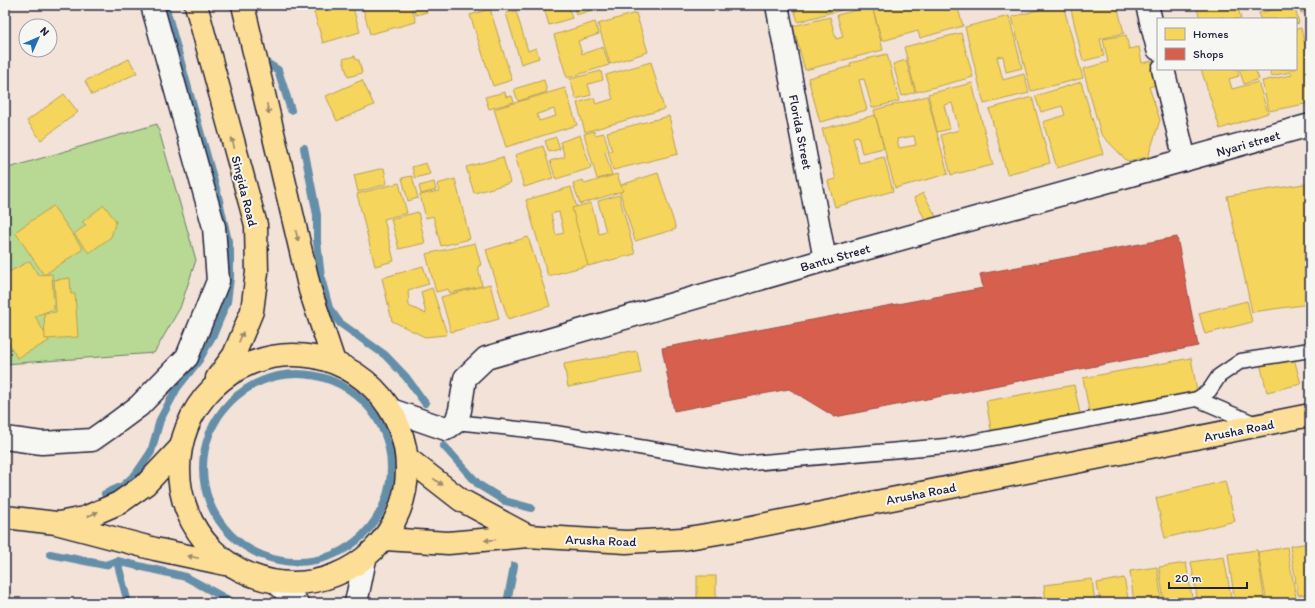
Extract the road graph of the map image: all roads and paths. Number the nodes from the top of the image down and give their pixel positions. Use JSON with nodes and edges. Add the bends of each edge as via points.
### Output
{"nodes":[{"id":1,"x":152,"y":5,"type":"edge"},
{"id":2,"x":196,"y":5,"type":"edge"},
{"id":3,"x":243,"y":5,"type":"edge"},
{"id":4,"x":777,"y":5,"type":"edge"},
{"id":5,"x":1147,"y":5,"type":"edge"},
{"id":6,"x":1157,"y":45,"type":"edge"},
{"id":7,"x":1163,"y":70,"type":"edge"},
{"id":8,"x":1310,"y":125,"type":"edge"},
{"id":9,"x":1185,"y":160,"type":"junction"},
{"id":10,"x":825,"y":260,"type":"junction"},
{"id":11,"x":1310,"y":350,"type":"edge"},
{"id":12,"x":334,"y":362,"type":"junction"},
{"id":13,"x":206,"y":394,"type":"junction"},
{"id":14,"x":1197,"y":399,"type":"junction"},
{"id":15,"x":391,"y":410,"type":"junction"},
{"id":16,"x":1310,"y":415,"type":"edge"},
{"id":17,"x":456,"y":422,"type":"junction"},
{"id":18,"x":1259,"y":426,"type":"junction"},
{"id":19,"x":5,"y":438,"type":"edge"},
{"id":20,"x":180,"y":448,"type":"junction"},
{"id":21,"x":407,"y":458,"type":"junction"},
{"id":22,"x":5,"y":517,"type":"edge"},
{"id":23,"x":56,"y":523,"type":"junction"},
{"id":24,"x":528,"y":536,"type":"junction"},
{"id":25,"x":385,"y":539,"type":"junction"},
{"id":26,"x":365,"y":559,"type":"junction"},
{"id":27,"x":231,"y":566,"type":"junction"},
{"id":28,"x":277,"y":583,"type":"junction"},
{"id":29,"x":297,"y":603,"type":"edge"},
{"id":30,"x":356,"y":603,"type":"edge"}],
"edges":[{"from":1,"to":19,"type":"street","via":[[214,227],[218,281],[187,357],[138,406],[112,426],[92,440],[69,443],[42,443]]},
{"from":13,"to":2,"type":"highway","name":"Singida Road","one_way":true,"via":[[234,355],[252,311],[257,272],[256,225]]},
{"from":3,"to":12,"type":"highway","one_way":true,"via":[[310,290]]},
{"from":4,"to":10,"type":"street","name":"Florida Street"},
{"from":5,"to":6,"type":"street"},
{"from":7,"to":9,"type":"street"},
{"from":8,"to":9,"type":"street","name":"Nyari street"},
{"from":9,"to":10,"type":"street","name":"Bantu Street"},
{"from":10,"to":17,"type":"street","name":"Bantu Street","via":[[486,358],[465,378]]},
{"from":11,"to":14,"type":"lane","via":[[1241,361],[1219,376],[1209,391]]},
{"from":12,"to":13,"type":"highway","via":[[306,355],[270,357],[250,363],[224,377]]},
{"from":12,"to":15,"type":"highway","via":[[355,373],[375,390]]},
{"from":13,"to":20,"type":"highway","via":[[185,429]]},
{"from":14,"to":17,"type":"lane","via":[[957,445],[741,464],[554,433]]},
{"from":14,"to":18,"type":"lane"},
{"from":15,"to":17,"type":"street","via":[[446,429]]},
{"from":15,"to":21,"type":"highway","via":[[402,433]]},
{"from":16,"to":18,"type":"highway","name":"Arusha Road"},
{"from":18,"to":24,"type":"highway","name":"Arusha Road","via":[[682,539],[626,542]]},
{"from":23,"to":20,"type":"highway","one_way":true,"via":[[84,518],[119,503],[146,484]]},
{"from":20,"to":27,"type":"highway","via":[[179,482],[188,515],[206,543]]},
{"from":21,"to":24,"type":"highway","one_way":true,"via":[[461,500]]},
{"from":21,"to":25,"type":"highway","via":[[407,486],[399,514]]},
{"from":22,"to":23,"type":"highway"},
{"from":27,"to":23,"type":"highway","one_way":true},
{"from":24,"to":25,"type":"highway","name":"Arusha Road","one_way":true,"via":[[448,543]]},
{"from":25,"to":26,"type":"highway"},
{"from":26,"to":28,"type":"highway","via":[[338,575],[308,583]]},
{"from":26,"to":30,"type":"street"},
{"from":27,"to":28,"type":"highway"},
{"from":28,"to":29,"type":"street"}]}
